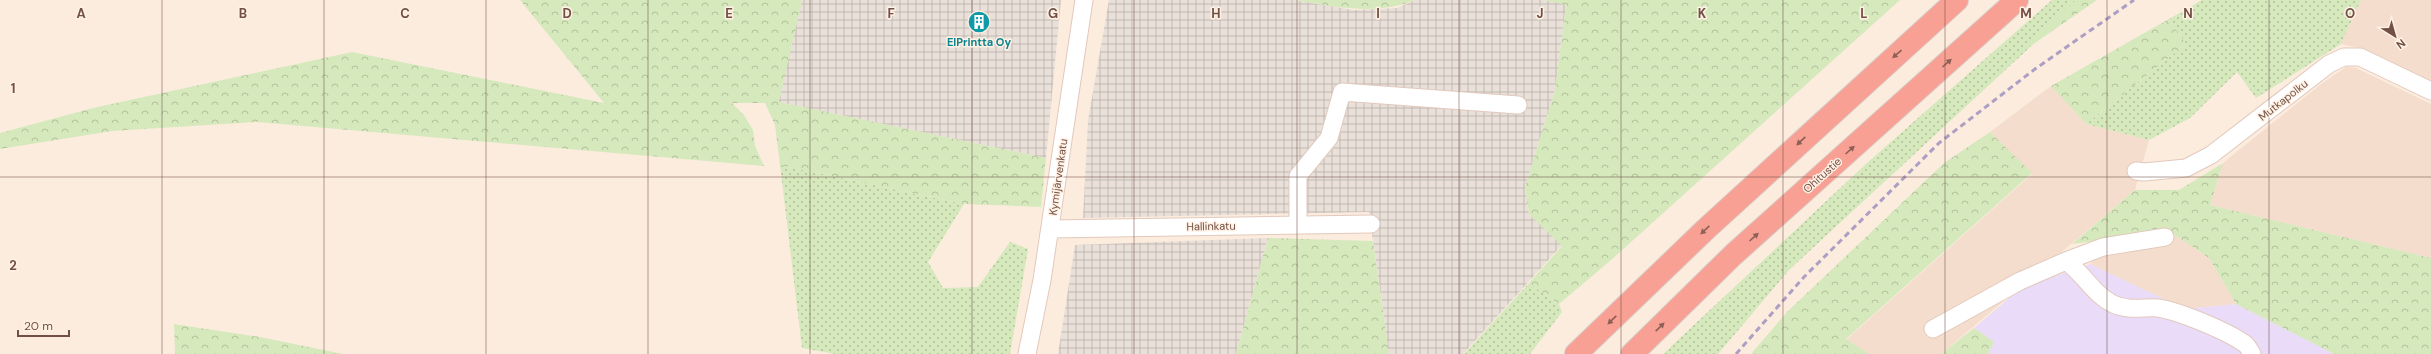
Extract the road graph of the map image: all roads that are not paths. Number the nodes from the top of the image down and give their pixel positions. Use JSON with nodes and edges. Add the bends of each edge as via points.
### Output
{"nodes":[{"id":1,"x":1084,"y":0,"type":"edge"},
{"id":2,"x":1957,"y":0,"type":"edge"},
{"id":3,"x":2017,"y":0,"type":"edge"},
{"id":4,"x":2431,"y":91,"type":"edge"},
{"id":5,"x":1518,"y":105,"type":"dead end"},
{"id":6,"x":2136,"y":171,"type":"dead end"},
{"id":7,"x":1371,"y":224,"type":"dead end"},
{"id":8,"x":1298,"y":225,"type":"junction"},
{"id":9,"x":1050,"y":229,"type":"junction"},
{"id":10,"x":2165,"y":237,"type":"dead end"},
{"id":11,"x":2066,"y":261,"type":"junction"},
{"id":12,"x":1933,"y":329,"type":"dead end"},
{"id":13,"x":1027,"y":354,"type":"edge"},
{"id":14,"x":1576,"y":354,"type":"edge"},
{"id":15,"x":1632,"y":354,"type":"edge"},
{"id":16,"x":2252,"y":354,"type":"edge"}],
"edges":[{"from":1,"to":9,"type":"street","name":"Kymijärvenkatu"},
{"from":2,"to":14,"type":"highway","one_way":true,"via":[[1734,203]]},
{"from":15,"to":3,"type":"highway","name":"Ohitustie","one_way":true,"via":[[1733,255]]},
{"from":4,"to":6,"type":"street","name":"Mutkapolku","via":[[2360,57],[2344,57],[2328,64],[2211,155],[2186,168]]},
{"from":5,"to":8,"type":"street","via":[[1342,92],[1329,138],[1298,176]]},
{"from":7,"to":8,"type":"street","name":"Hallinkatu"},
{"from":8,"to":9,"type":"street","name":"Hallinkatu"},
{"from":9,"to":13,"type":"street","name":"Kymijärvenkatu"},
{"from":10,"to":11,"type":"street","via":[[2103,247]]},
{"from":11,"to":12,"type":"street","via":[[2020,281]]},
{"from":11,"to":16,"type":"street","via":[[2078,270],[2094,292],[2114,304],[2131,308],[2159,308],[2201,322],[2246,345]]}]}
